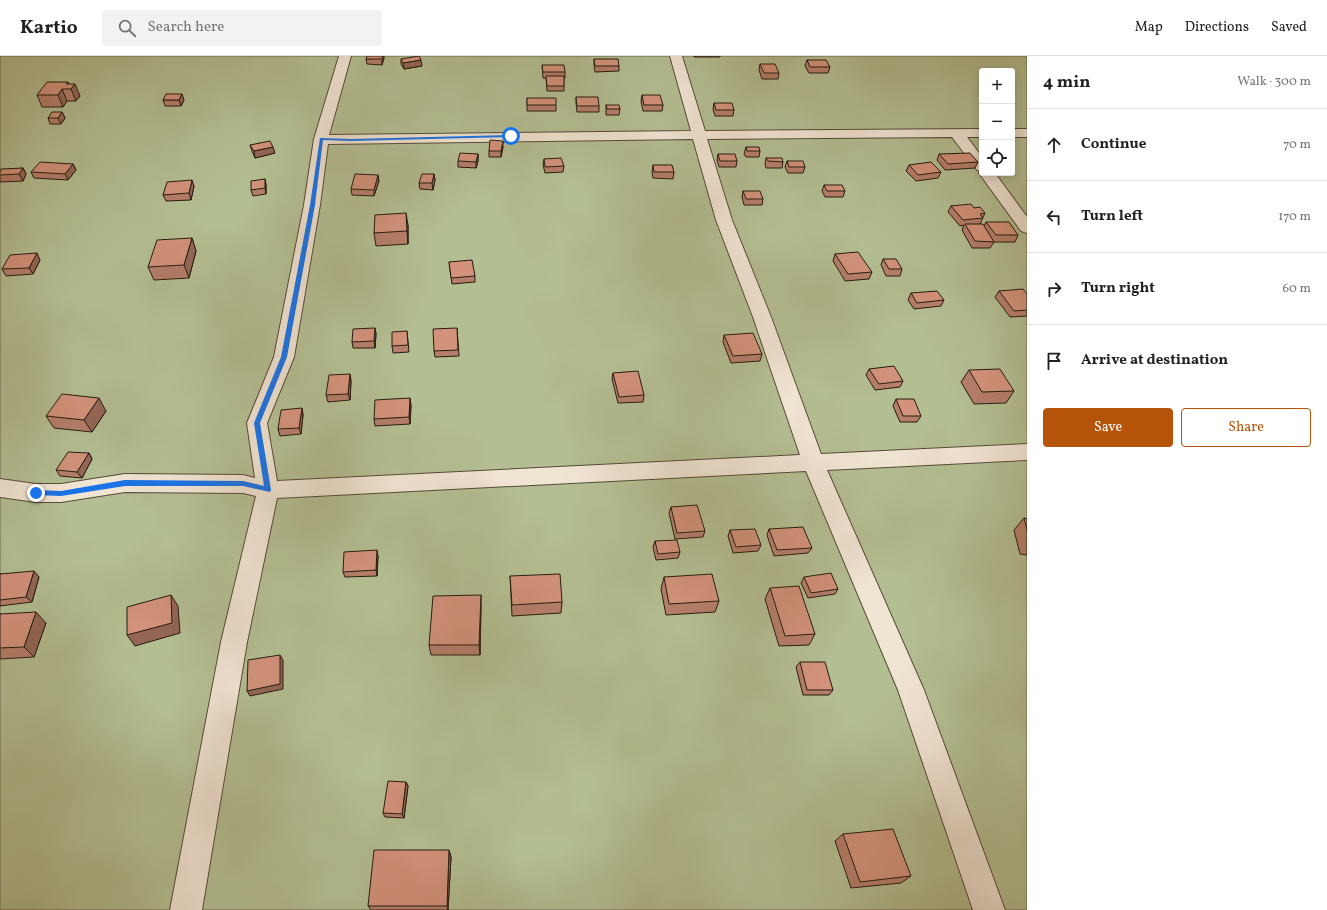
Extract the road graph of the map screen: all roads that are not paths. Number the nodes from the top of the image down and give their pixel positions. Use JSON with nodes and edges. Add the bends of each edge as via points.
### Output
{"nodes":[{"id":1,"x":345,"y":56,"type":"edge"},
{"id":2,"x":676,"y":56,"type":"edge"},
{"id":3,"x":955,"y":132,"type":"junction"},
{"id":4,"x":979,"y":133,"type":"edge"},
{"id":5,"x":1015,"y":133,"type":"edge"},
{"id":6,"x":1027,"y":133,"type":"edge"},
{"id":7,"x":698,"y":134,"type":"junction"},
{"id":8,"x":321,"y":139,"type":"junction"},
{"id":9,"x":979,"y":163,"type":"edge"},
{"id":10,"x":989,"y":176,"type":"edge"},
{"id":11,"x":1027,"y":228,"type":"edge"},
{"id":12,"x":1027,"y":452,"type":"edge"},
{"id":13,"x":813,"y":463,"type":"junction"},
{"id":14,"x":0,"y":488,"type":"edge"},
{"id":15,"x":268,"y":490,"type":"junction"},
{"id":16,"x":186,"y":910,"type":"edge"},
{"id":17,"x":988,"y":910,"type":"edge"}],
"edges":[{"from":1,"to":8,"type":"street"},
{"from":2,"to":7,"type":"street"},
{"from":3,"to":4,"type":"street"},
{"from":3,"to":7,"type":"street"},
{"from":3,"to":9,"type":"street"},
{"from":5,"to":6,"type":"street"},
{"from":7,"to":8,"type":"street"},
{"from":7,"to":13,"type":"street","via":[[724,220],[762,317]]},
{"from":8,"to":15,"type":"street","via":[[312,205],[284,357],[257,423]]},
{"from":10,"to":11,"type":"street"},
{"from":12,"to":13,"type":"street"},
{"from":13,"to":15,"type":"street"},
{"from":13,"to":17,"type":"street","via":[[911,690]]},
{"from":14,"to":15,"type":"street","via":[[36,493],[61,493],[125,483],[243,484]]},
{"from":15,"to":16,"type":"street","via":[[234,642]]}]}
